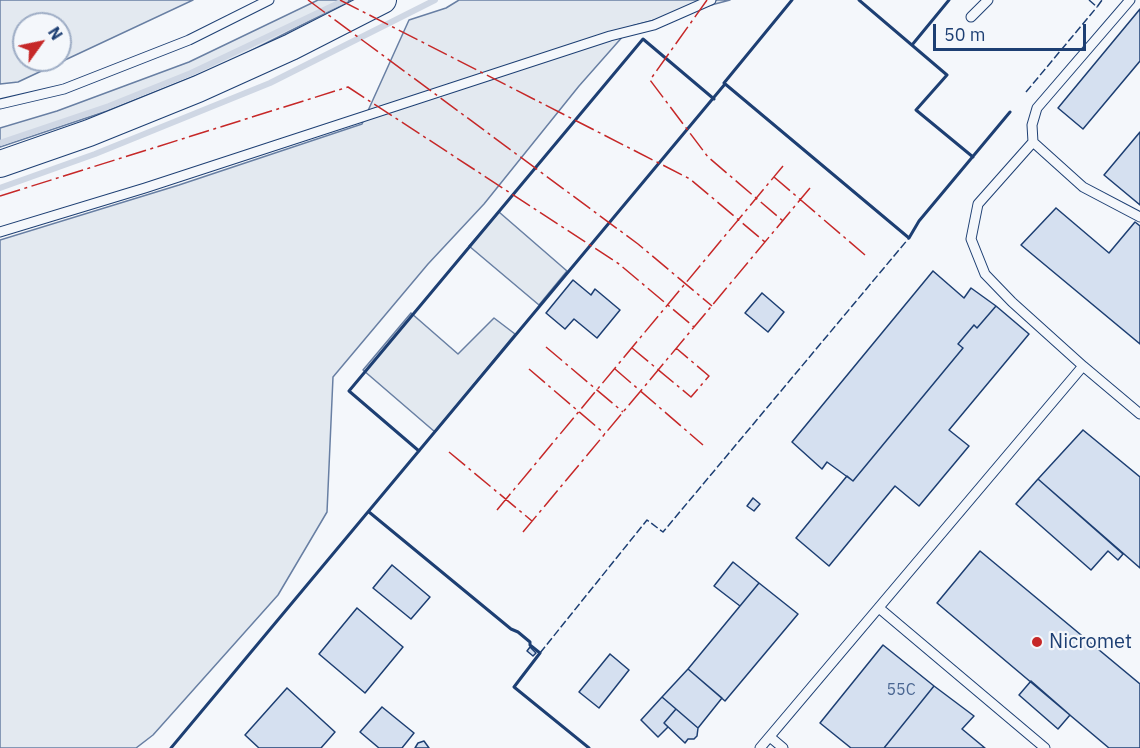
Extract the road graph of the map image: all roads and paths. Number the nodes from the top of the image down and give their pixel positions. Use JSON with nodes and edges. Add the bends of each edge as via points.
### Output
{"nodes":[{"id":1,"x":269,"y":0,"type":"edge"},
{"id":2,"x":383,"y":0,"type":"edge"},
{"id":3,"x":711,"y":0,"type":"edge"},
{"id":4,"x":988,"y":0,"type":"edge"},
{"id":5,"x":1131,"y":0,"type":"edge"},
{"id":6,"x":971,"y":17,"type":"dead end"},
{"id":7,"x":0,"y":104,"type":"edge"},
{"id":8,"x":1033,"y":142,"type":"junction"},
{"id":9,"x":0,"y":164,"type":"edge"},
{"id":10,"x":1140,"y":217,"type":"edge"},
{"id":11,"x":0,"y":232,"type":"edge"},
{"id":12,"x":1083,"y":366,"type":"junction"},
{"id":13,"x":1140,"y":414,"type":"edge"},
{"id":14,"x":879,"y":608,"type":"junction"},
{"id":15,"x":770,"y":737,"type":"junction"},
{"id":16,"x":760,"y":748,"type":"edge"},
{"id":17,"x":783,"y":748,"type":"edge"},
{"id":18,"x":1045,"y":748,"type":"edge"}],
"edges":[{"from":1,"to":7,"type":"lane","via":[[189,40],[64,89]]},
{"from":2,"to":9,"type":"main road","via":[[198,89]]},
{"from":3,"to":11,"type":"lane","via":[[654,26],[610,36]]},
{"from":4,"to":6,"type":"lane"},
{"from":5,"to":8,"type":"lane","via":[[1037,108],[1032,124]]},
{"from":8,"to":10,"type":"lane","via":[[1083,187]]},
{"from":8,"to":12,"type":"lane","via":[[978,204],[971,239],[985,274]]},
{"from":12,"to":13,"type":"lane"},
{"from":12,"to":14,"type":"lane"},
{"from":14,"to":15,"type":"lane"},
{"from":14,"to":18,"type":"lane"},
{"from":15,"to":16,"type":"lane"},
{"from":15,"to":17,"type":"lane"}]}
